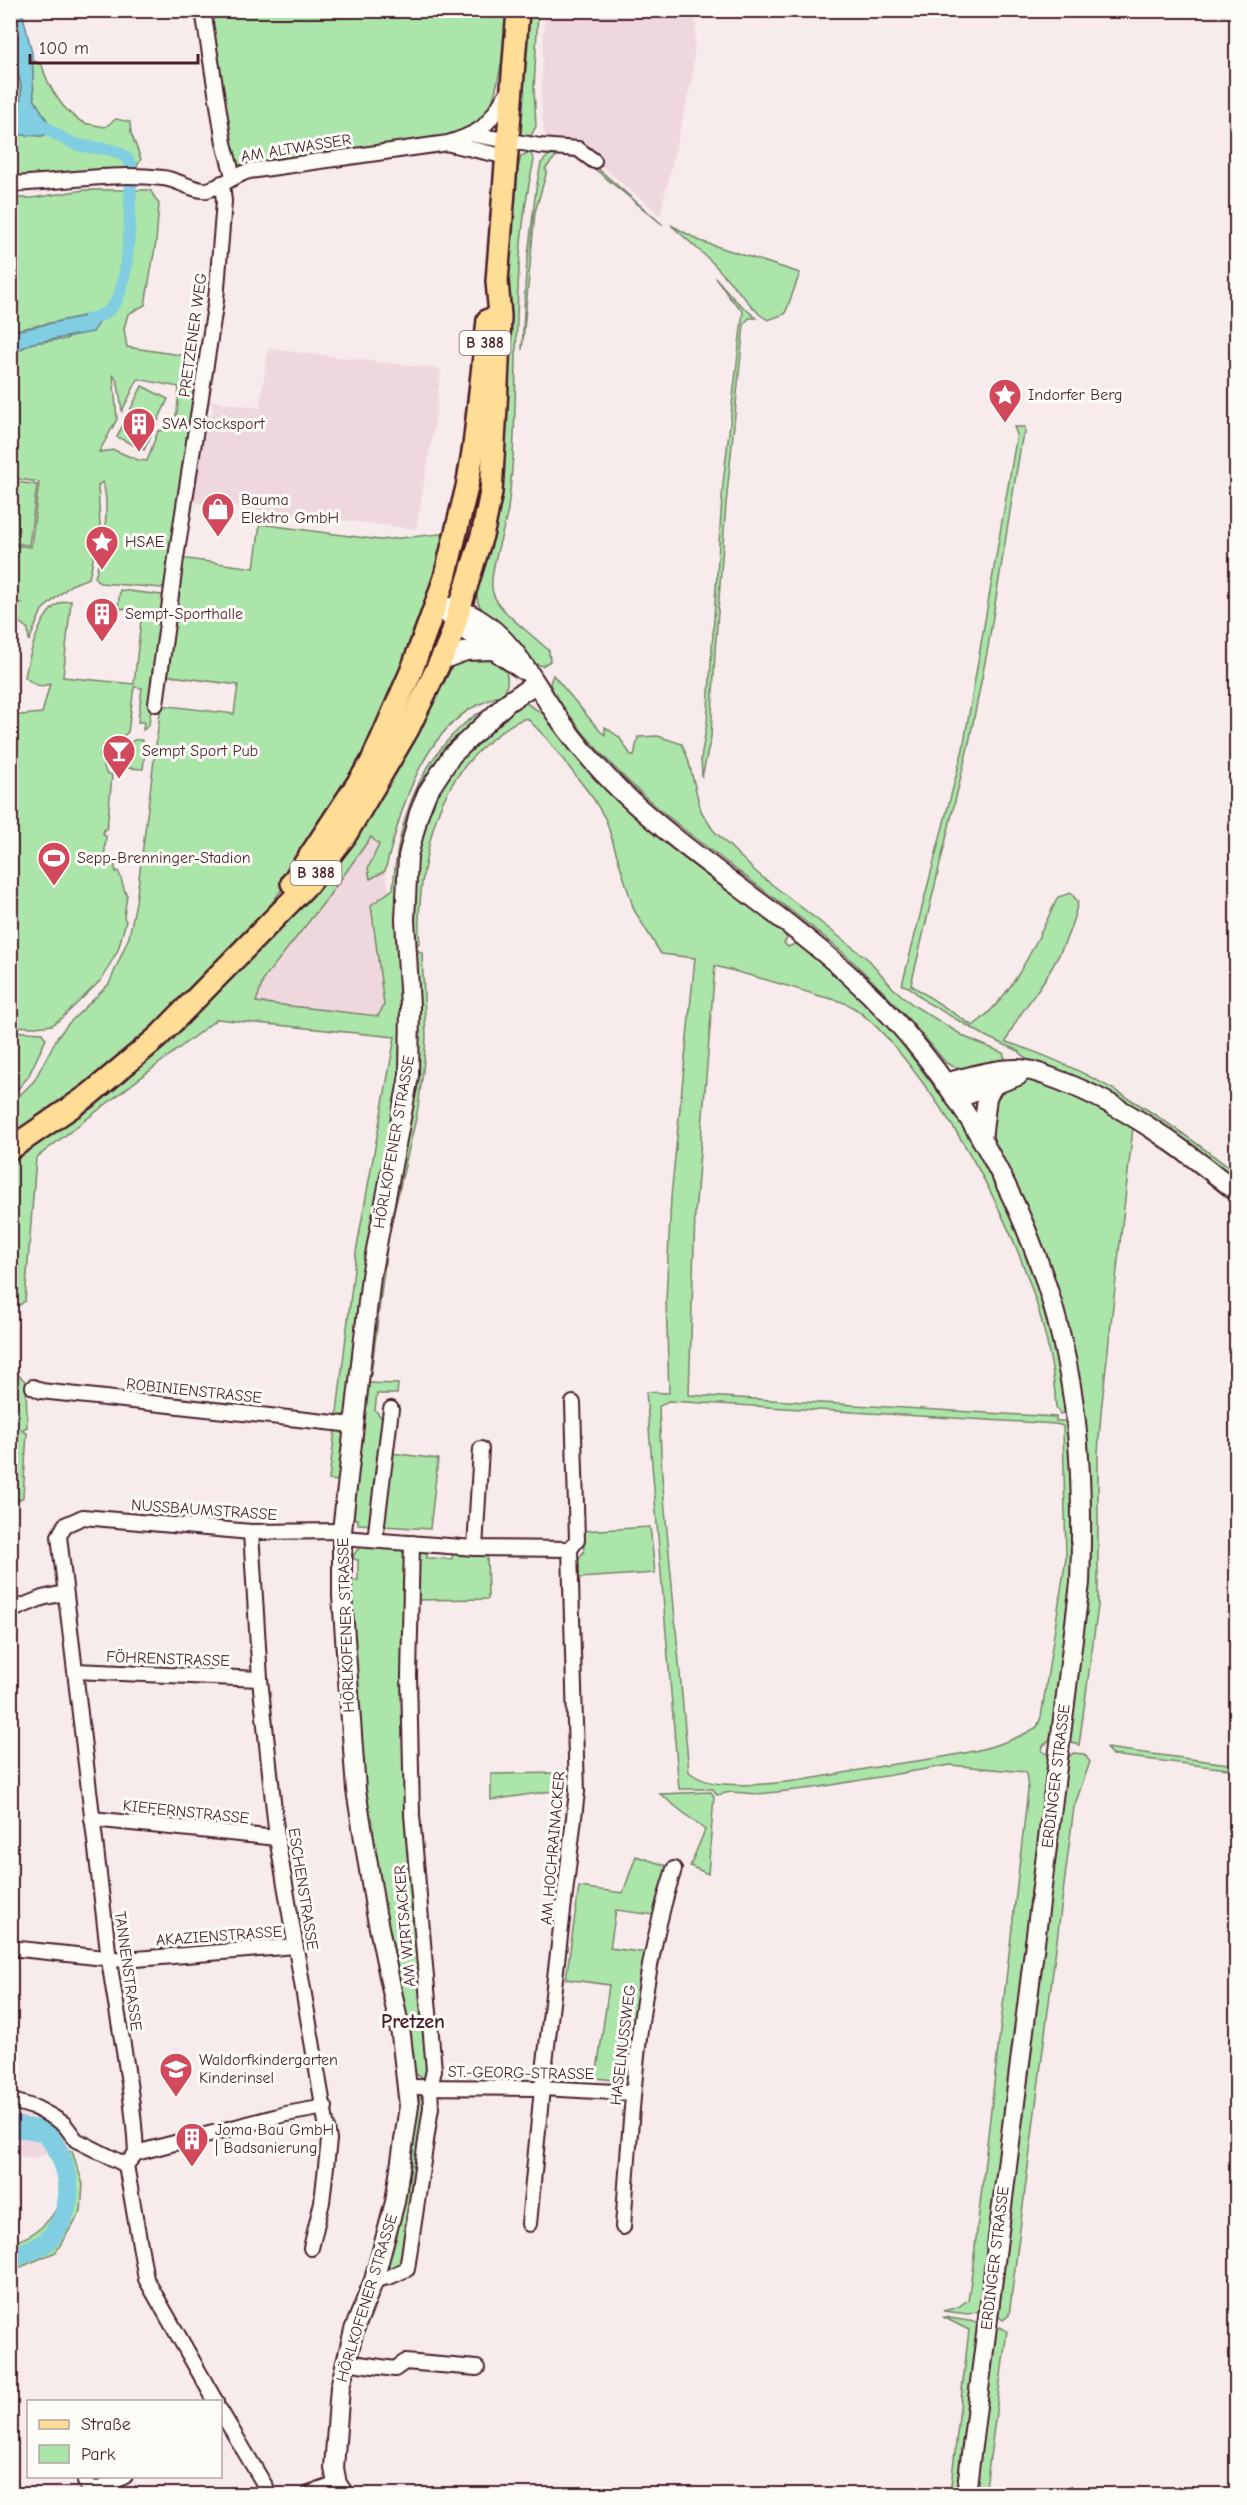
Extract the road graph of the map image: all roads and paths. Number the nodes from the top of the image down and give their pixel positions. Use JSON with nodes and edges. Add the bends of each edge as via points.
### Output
{"nodes":[{"id":1,"x":203,"y":10,"type":"edge"},
{"id":2,"x":518,"y":10,"type":"edge"},
{"id":3,"x":512,"y":84,"type":"junction"},
{"id":4,"x":475,"y":135,"type":"junction"},
{"id":5,"x":448,"y":143,"type":"junction"},
{"id":6,"x":508,"y":149,"type":"junction"},
{"id":7,"x":594,"y":161,"type":"dead end"},
{"id":8,"x":227,"y":179,"type":"junction"},
{"id":9,"x":10,"y":184,"type":"edge"},
{"id":10,"x":497,"y":281,"type":"junction"},
{"id":11,"x":436,"y":604,"type":"junction"},
{"id":12,"x":458,"y":616,"type":"junction"},
{"id":13,"x":492,"y":650,"type":"junction"},
{"id":14,"x":441,"y":660,"type":"junction"},
{"id":15,"x":533,"y":679,"type":"junction"},
{"id":16,"x":156,"y":704,"type":"dead end"},
{"id":17,"x":245,"y":950,"type":"junction"},
{"id":18,"x":1040,"y":1073,"type":"junction"},
{"id":19,"x":944,"y":1083,"type":"junction"},
{"id":20,"x":995,"y":1083,"type":"junction"},
{"id":21,"x":956,"y":1098,"type":"junction"},
{"id":22,"x":982,"y":1140,"type":"junction"},
{"id":23,"x":10,"y":1149,"type":"edge"},
{"id":24,"x":1236,"y":1191,"type":"edge"},
{"id":25,"x":33,"y":1387,"type":"dead end"},
{"id":26,"x":573,"y":1402,"type":"dead end"},
{"id":27,"x":391,"y":1409,"type":"dead end"},
{"id":28,"x":353,"y":1425,"type":"junction"},
{"id":29,"x":481,"y":1449,"type":"dead end"},
{"id":30,"x":65,"y":1525,"type":"joint"},
{"id":31,"x":251,"y":1532,"type":"junction"},
{"id":32,"x":342,"y":1535,"type":"junction"},
{"id":33,"x":375,"y":1540,"type":"junction"},
{"id":34,"x":412,"y":1543,"type":"junction"},
{"id":35,"x":475,"y":1548,"type":"junction"},
{"id":36,"x":570,"y":1550,"type":"junction"},
{"id":37,"x":64,"y":1593,"type":"junction"},
{"id":38,"x":10,"y":1611,"type":"edge"},
{"id":39,"x":75,"y":1671,"type":"junction"},
{"id":40,"x":260,"y":1679,"type":"junction"},
{"id":41,"x":92,"y":1819,"type":"junction"},
{"id":42,"x":277,"y":1838,"type":"junction"},
{"id":43,"x":674,"y":1869,"type":"dead end"},
{"id":44,"x":295,"y":1946,"type":"junction"},
{"id":45,"x":10,"y":1948,"type":"edge"},
{"id":46,"x":109,"y":1959,"type":"junction"},
{"id":47,"x":408,"y":2086,"type":"junction"},
{"id":48,"x":430,"y":2088,"type":"junction"},
{"id":49,"x":542,"y":2088,"type":"junction"},
{"id":50,"x":633,"y":2093,"type":"junction"},
{"id":51,"x":10,"y":2100,"type":"edge"},
{"id":52,"x":325,"y":2107,"type":"junction"},
{"id":53,"x":136,"y":2153,"type":"junction"},
{"id":54,"x":126,"y":2165,"type":"junction"},
{"id":55,"x":529,"y":2224,"type":"dead end"},
{"id":56,"x":623,"y":2228,"type":"dead end"},
{"id":57,"x":311,"y":2248,"type":"dead end"},
{"id":58,"x":374,"y":2280,"type":"junction"},
{"id":59,"x":345,"y":2362,"type":"junction"},
{"id":60,"x":477,"y":2368,"type":"dead end"},
{"id":61,"x":215,"y":2400,"type":"edge"},
{"id":62,"x":222,"y":2417,"type":"edge"},
{"id":63,"x":227,"y":2435,"type":"edge"},
{"id":64,"x":86,"y":2478,"type":"edge"},
{"id":65,"x":118,"y":2478,"type":"edge"},
{"id":66,"x":341,"y":2489,"type":"edge"},
{"id":67,"x":270,"y":2494,"type":"edge"},
{"id":68,"x":309,"y":2494,"type":"edge"},
{"id":69,"x":966,"y":2494,"type":"edge"}],
"edges":[{"from":1,"to":8,"type":"street","name":"PRETZENER WEG"},
{"from":2,"to":3,"type":"main road","number":"B 388"},
{"from":3,"to":4,"type":"street","via":[[487,124]]},
{"from":3,"to":6,"type":"main road","number":"B 388"},
{"from":4,"to":5,"type":"street","name":"AM ALTWASSER"},
{"from":4,"to":6,"type":"street","name":"AM ALTWASSER"},
{"from":5,"to":6,"type":"street","name":"AM ALTWASSER"},
{"from":5,"to":8,"type":"street","name":"AM ALTWASSER","via":[[261,169]]},
{"from":6,"to":7,"type":"street","via":[[578,148]]},
{"from":6,"to":10,"type":"main road","number":"B 388"},
{"from":8,"to":9,"type":"street","name":"AM ALTWASSER","via":[[204,190],[172,179],[140,176]]},
{"from":8,"to":16,"type":"street","name":"PRETZENER WEG","via":[[216,300]]},
{"from":10,"to":11,"type":"main road","number":"B 388","via":[[484,344],[469,477]]},
{"from":10,"to":12,"type":"main road","number":"B 388","via":[[500,316],[491,492]]},
{"from":11,"to":12,"type":"street"},
{"from":11,"to":17,"type":"main road","number":"B 388","via":[[371,763]]},
{"from":12,"to":13,"type":"street"},
{"from":12,"to":14,"type":"main road","number":"B 388"},
{"from":12,"to":15,"type":"street","name":"ERDINGER STRASSE","via":[[479,619],[506,641]]},
{"from":13,"to":14,"type":"street","via":[[466,651]]},
{"from":13,"to":15,"type":"street"},
{"from":14,"to":17,"type":"main road","number":"B 388","via":[[408,729],[345,836],[307,885]]},
{"from":15,"to":19,"type":"street","name":"ERDINGER STRASSE","via":[[569,732],[623,793],[849,974],[896,1020]]},
{"from":15,"to":28,"type":"street","name":"HÖRLKOFENER STRASSE","via":[[452,755],[427,793],[413,834],[406,883],[409,1076],[371,1276]]},
{"from":17,"to":23,"type":"main road","number":"B 388","via":[[175,1022],[119,1071]]},
{"from":18,"to":19,"type":"street","via":[[1019,1069],[992,1071]]},
{"from":18,"to":20,"type":"street"},
{"from":18,"to":24,"type":"street","via":[[1130,1114]]},
{"from":19,"to":21,"type":"street","name":"ERDINGER STRASSE"},
{"from":20,"to":21,"type":"street"},
{"from":20,"to":22,"type":"street","via":[[987,1097]]},
{"from":21,"to":22,"type":"street","name":"ERDINGER STRASSE"},
{"from":22,"to":69,"type":"street","name":"ERDINGER STRASSE","via":[[1032,1247],[1057,1322],[1076,1420],[1082,1542],[1076,1624]]},
{"from":25,"to":28,"type":"street","name":"ROBINIENSTRASSE","via":[[41,1391]]},
{"from":26,"to":36,"type":"street","name":"AM HOCHRAINACKER","via":[[577,1540]]},
{"from":27,"to":33,"type":"street"},
{"from":28,"to":32,"type":"street","name":"HÖRLKOFENER STRASSE"},
{"from":29,"to":35,"type":"street"},
{"from":30,"to":31,"type":"street","name":"NUSSBAUMSTRASSE","via":[[83,1517]]},
{"from":30,"to":37,"type":"street","name":"TANNENSTRASSE","via":[[59,1536]]},
{"from":31,"to":32,"type":"street","name":"NUSSBAUMSTRASSE"},
{"from":31,"to":40,"type":"street","name":"ESCHENSTRASSE"},
{"from":32,"to":33,"type":"street","name":"NUSSBAUMSTRASSE"},
{"from":32,"to":47,"type":"street","name":"HÖRLKOFENER STRASSE","via":[[342,1596],[356,1790]]},
{"from":33,"to":34,"type":"street","name":"NUSSBAUMSTRASSE"},
{"from":34,"to":35,"type":"street","name":"NUSSBAUMSTRASSE"},
{"from":34,"to":48,"type":"street","name":"AM WIRTSACKER","via":[[411,1815],[434,2070]]},
{"from":35,"to":36,"type":"street","name":"NUSSBAUMSTRASSE"},
{"from":36,"to":49,"type":"street","name":"AM HOCHRAINACKER","via":[[577,1792]]},
{"from":37,"to":38,"type":"street"},
{"from":37,"to":39,"type":"street","name":"TANNENSTRASSE"},
{"from":39,"to":40,"type":"street","name":"FÖHRENSTRASSE"},
{"from":39,"to":41,"type":"street","name":"TANNENSTRASSE"},
{"from":40,"to":42,"type":"street","name":"ESCHENSTRASSE"},
{"from":41,"to":42,"type":"street","name":"KIEFERNSTRASSE"},
{"from":41,"to":46,"type":"street","name":"TANNENSTRASSE"},
{"from":42,"to":44,"type":"street","name":"ESCHENSTRASSE"},
{"from":43,"to":50,"type":"street","name":"HASELNUSSWEG","via":[[660,1912],[649,1971]]},
{"from":44,"to":46,"type":"street","name":"AKAZIENSTRASSE"},
{"from":44,"to":52,"type":"street","name":"ESCHENSTRASSE"},
{"from":45,"to":46,"type":"street","name":"AKAZIENSTRASSE"},
{"from":46,"to":53,"type":"street","name":"TANNENSTRASSE","via":[[134,2107]]},
{"from":47,"to":48,"type":"street","name":"ST.-GEORG-STRASSE"},
{"from":47,"to":58,"type":"street","name":"HÖRLKOFENER STRASSE","via":[[408,2121],[397,2192]]},
{"from":48,"to":49,"type":"street","name":"ST.-GEORG-STRASSE"},
{"from":48,"to":58,"type":"street","name":"AM WIRTSACKER","via":[[431,2107],[407,2270]]},
{"from":49,"to":50,"type":"street","name":"ST.-GEORG-STRASSE"},
{"from":49,"to":55,"type":"street","name":"AM HOCHRAINACKER"},
{"from":50,"to":56,"type":"street","name":"HASELNUSSWEG"},
{"from":51,"to":54,"type":"street","via":[[51,2116],[64,2124],[76,2140]]},
{"from":52,"to":53,"type":"street"},
{"from":52,"to":57,"type":"street","name":"ESCHENSTRASSE","via":[[329,2140],[322,2202]]},
{"from":53,"to":54,"type":"street"},
{"from":54,"to":61,"type":"street","via":[[146,2279]]},
{"from":58,"to":59,"type":"street","name":"HÖRLKOFENER STRASSE"},
{"from":59,"to":60,"type":"street","via":[[395,2369],[405,2362]]},
{"from":59,"to":66,"type":"street","name":"HÖRLKOFENER STRASSE","via":[[335,2434],[334,2468]]},
{"from":62,"to":63,"type":"street"},
{"from":63,"to":67,"type":"street"},
{"from":64,"to":65,"type":"street","via":[[89,2488],[100,2489]]},
{"from":66,"to":68,"type":"street"}]}
